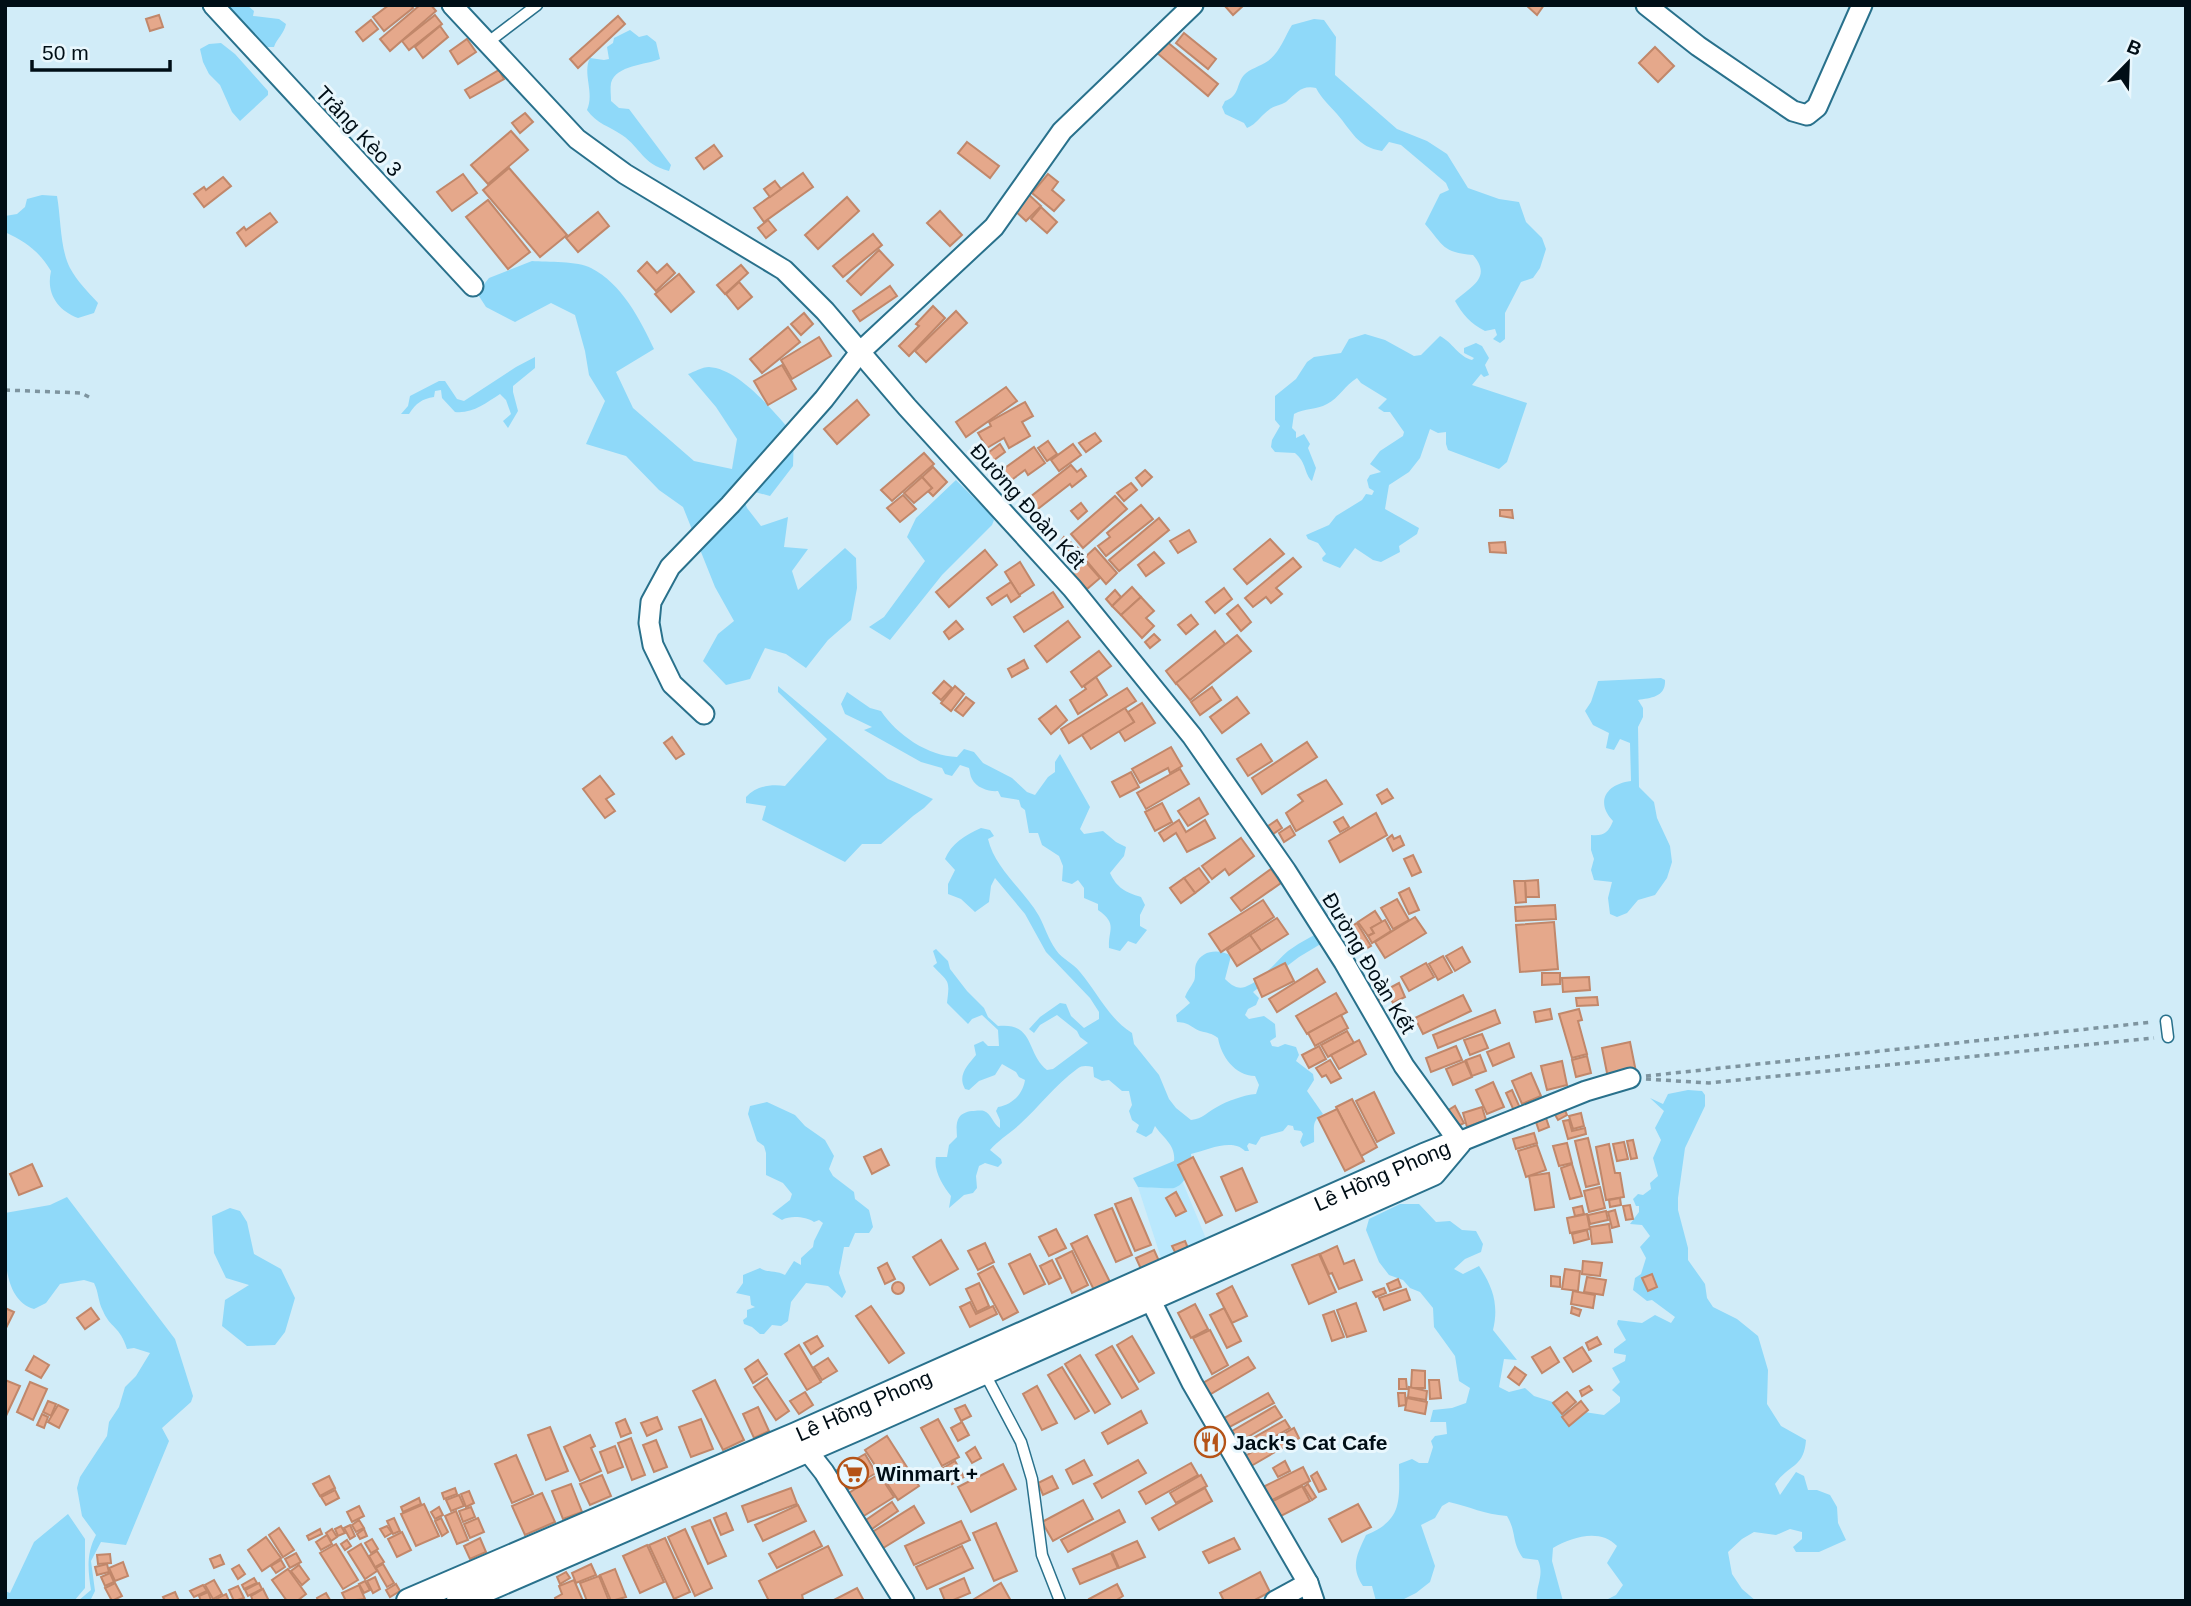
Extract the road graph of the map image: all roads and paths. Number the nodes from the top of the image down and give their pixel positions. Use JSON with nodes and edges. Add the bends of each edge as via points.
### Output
{"nodes":[{"id":1,"x":213,"y":5,"type":"edge"},
{"id":2,"x":452,"y":5,"type":"edge"},
{"id":3,"x":537,"y":5,"type":"edge"},
{"id":4,"x":1193,"y":5,"type":"edge"},
{"id":5,"x":1646,"y":5,"type":"edge"},
{"id":6,"x":1862,"y":5,"type":"edge"},
{"id":7,"x":487,"y":43,"type":"junction"},
{"id":8,"x":473,"y":286,"type":"dead end"},
{"id":9,"x":862,"y":351,"type":"junction"},
{"id":10,"x":5,"y":390,"type":"edge"},
{"id":11,"x":89,"y":397,"type":"dead end"},
{"id":12,"x":704,"y":714,"type":"dead end"},
{"id":13,"x":2166,"y":1021,"type":"joint"},
{"id":14,"x":2168,"y":1037,"type":"joint"},
{"id":15,"x":1630,"y":1078,"type":"junction"},
{"id":16,"x":1459,"y":1142,"type":"junction"},
{"id":17,"x":1150,"y":1299,"type":"junction"},
{"id":18,"x":984,"y":1372,"type":"junction"},
{"id":19,"x":801,"y":1443,"type":"junction"},
{"id":20,"x":1311,"y":1592,"type":"edge"},
{"id":21,"x":410,"y":1601,"type":"edge"},
{"id":22,"x":459,"y":1601,"type":"edge"},
{"id":23,"x":904,"y":1601,"type":"edge"},
{"id":24,"x":1060,"y":1601,"type":"edge"},
{"id":25,"x":1275,"y":1601,"type":"edge"}],
"edges":[{"from":1,"to":8,"type":"street","name":"Trảng Kèo 3"},
{"from":2,"to":7,"type":"street","name":"Đường Đoàn Kết"},
{"from":3,"to":7,"type":"lane"},
{"from":4,"to":9,"type":"street","via":[[1062,131],[994,228]]},
{"from":5,"to":6,"type":"street","via":[[1719,61],[1793,111],[1807,115],[1817,107]]},
{"from":7,"to":9,"type":"street","name":"Đường Đoàn Kết","via":[[577,139],[625,174],[784,270]]},
{"from":9,"to":12,"type":"street","via":[[730,505],[672,563],[653,596],[649,628],[657,658],[672,684]]},
{"from":9,"to":16,"type":"street","name":"Đường Đoàn Kết","via":[[1072,588],[1192,736],[1286,871],[1404,1066]]},
{"from":10,"to":11,"type":"path"},
{"from":13,"to":14,"type":"lane"},
{"from":13,"to":15,"type":"path"},
{"from":14,"to":15,"type":"path","via":[[1709,1083]]},
{"from":15,"to":16,"type":"street"},
{"from":16,"to":17,"type":"street","name":"Lê Hồng Phong","via":[[1433,1174]]},
{"from":16,"to":19,"type":"street","name":"Lê Hồng Phong"},
{"from":17,"to":18,"type":"street","name":"Lê Hồng Phong"},
{"from":17,"to":20,"type":"street","via":[[1192,1383]]},
{"from":18,"to":19,"type":"street","name":"Lê Hồng Phong"},
{"from":18,"to":24,"type":"lane","via":[[1021,1442],[1032,1479],[1042,1555]]},
{"from":19,"to":21,"type":"street","name":"Lê Hồng Phong"},
{"from":19,"to":22,"type":"street","name":"Lê Hồng Phong"},
{"from":19,"to":23,"type":"street"},
{"from":20,"to":25,"type":"street"}]}
